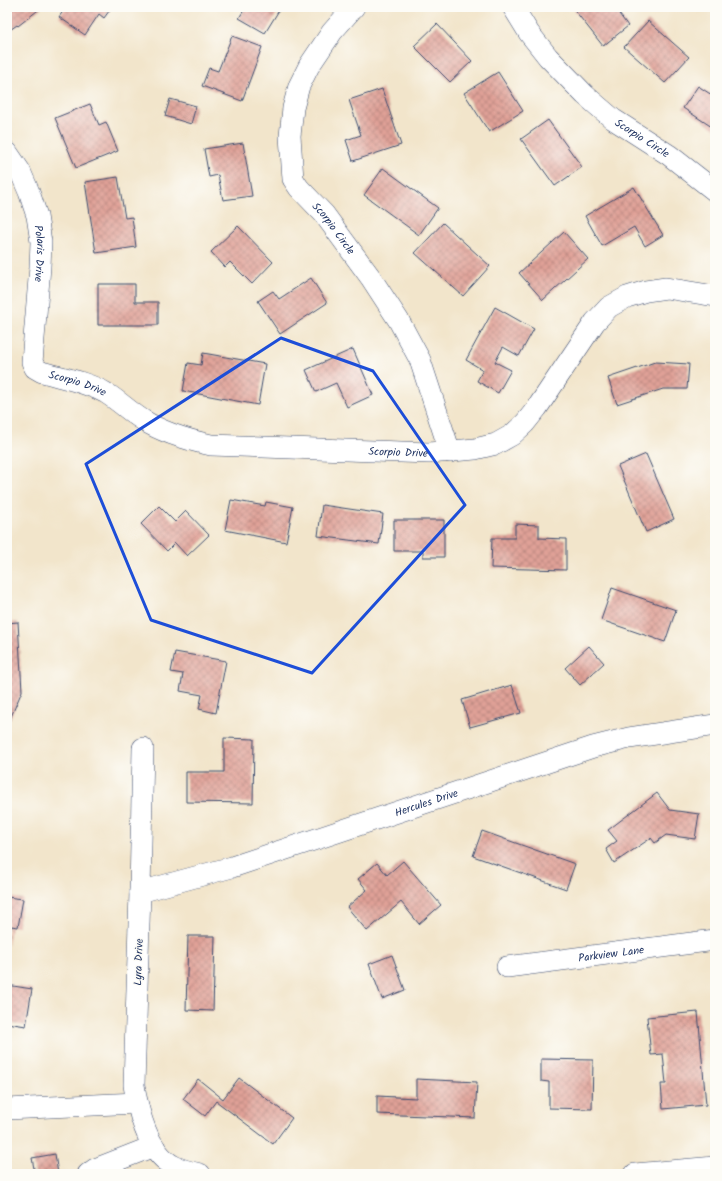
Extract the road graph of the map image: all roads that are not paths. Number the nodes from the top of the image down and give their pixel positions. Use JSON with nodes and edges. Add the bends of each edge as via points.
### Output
{"nodes":[{"id":1,"x":354,"y":7,"type":"edge"},
{"id":2,"x":513,"y":7,"type":"edge"},
{"id":3,"x":7,"y":152,"type":"edge"},
{"id":4,"x":715,"y":191,"type":"edge"},
{"id":5,"x":715,"y":296,"type":"edge"},
{"id":6,"x":32,"y":362,"type":"joint"},
{"id":7,"x":450,"y":452,"type":"junction"},
{"id":8,"x":715,"y":725,"type":"edge"},
{"id":9,"x":143,"y":748,"type":"dead end"},
{"id":10,"x":140,"y":892,"type":"junction"},
{"id":11,"x":715,"y":940,"type":"edge"},
{"id":12,"x":507,"y":967,"type":"dead end"},
{"id":13,"x":137,"y":1103,"type":"junction"},
{"id":14,"x":7,"y":1109,"type":"edge"},
{"id":15,"x":154,"y":1146,"type":"junction"},
{"id":16,"x":715,"y":1167,"type":"edge"},
{"id":17,"x":88,"y":1174,"type":"edge"},
{"id":18,"x":200,"y":1174,"type":"edge"},
{"id":19,"x":635,"y":1174,"type":"edge"}],
"edges":[{"from":1,"to":7,"type":"street","name":"Scorpio Circle","via":[[332,32],[299,86],[293,108],[290,136],[293,179],[324,214],[399,320],[420,360]]},
{"from":2,"to":4,"type":"street","name":"Scorpio Circle","via":[[548,58],[585,95],[613,119],[669,155]]},
{"from":3,"to":6,"type":"street","name":"Polaris Drive","via":[[20,171],[29,192],[37,216],[41,242]]},
{"from":5,"to":7,"type":"street","name":"Scorpio Drive","via":[[666,288],[627,297],[609,307],[595,322],[537,408],[512,435],[496,444],[475,450]]},
{"from":6,"to":7,"type":"street","name":"Scorpio Drive","via":[[35,368],[42,372],[105,393],[162,430],[211,445]]},
{"from":8,"to":10,"type":"street","name":"Hercules Drive","via":[[629,738],[593,747],[232,867]]},
{"from":9,"to":10,"type":"street","name":"Lyra Drive"},
{"from":10,"to":13,"type":"street","name":"Lyra Drive","via":[[134,1085]]},
{"from":11,"to":12,"type":"street","name":"Parkview Lane"},
{"from":13,"to":14,"type":"street"},
{"from":13,"to":15,"type":"street","name":"Lyra Drive"},
{"from":15,"to":17,"type":"street"},
{"from":15,"to":18,"type":"street","name":"Lyra Drive","via":[[158,1153],[173,1165]]},
{"from":16,"to":19,"type":"street"}]}
